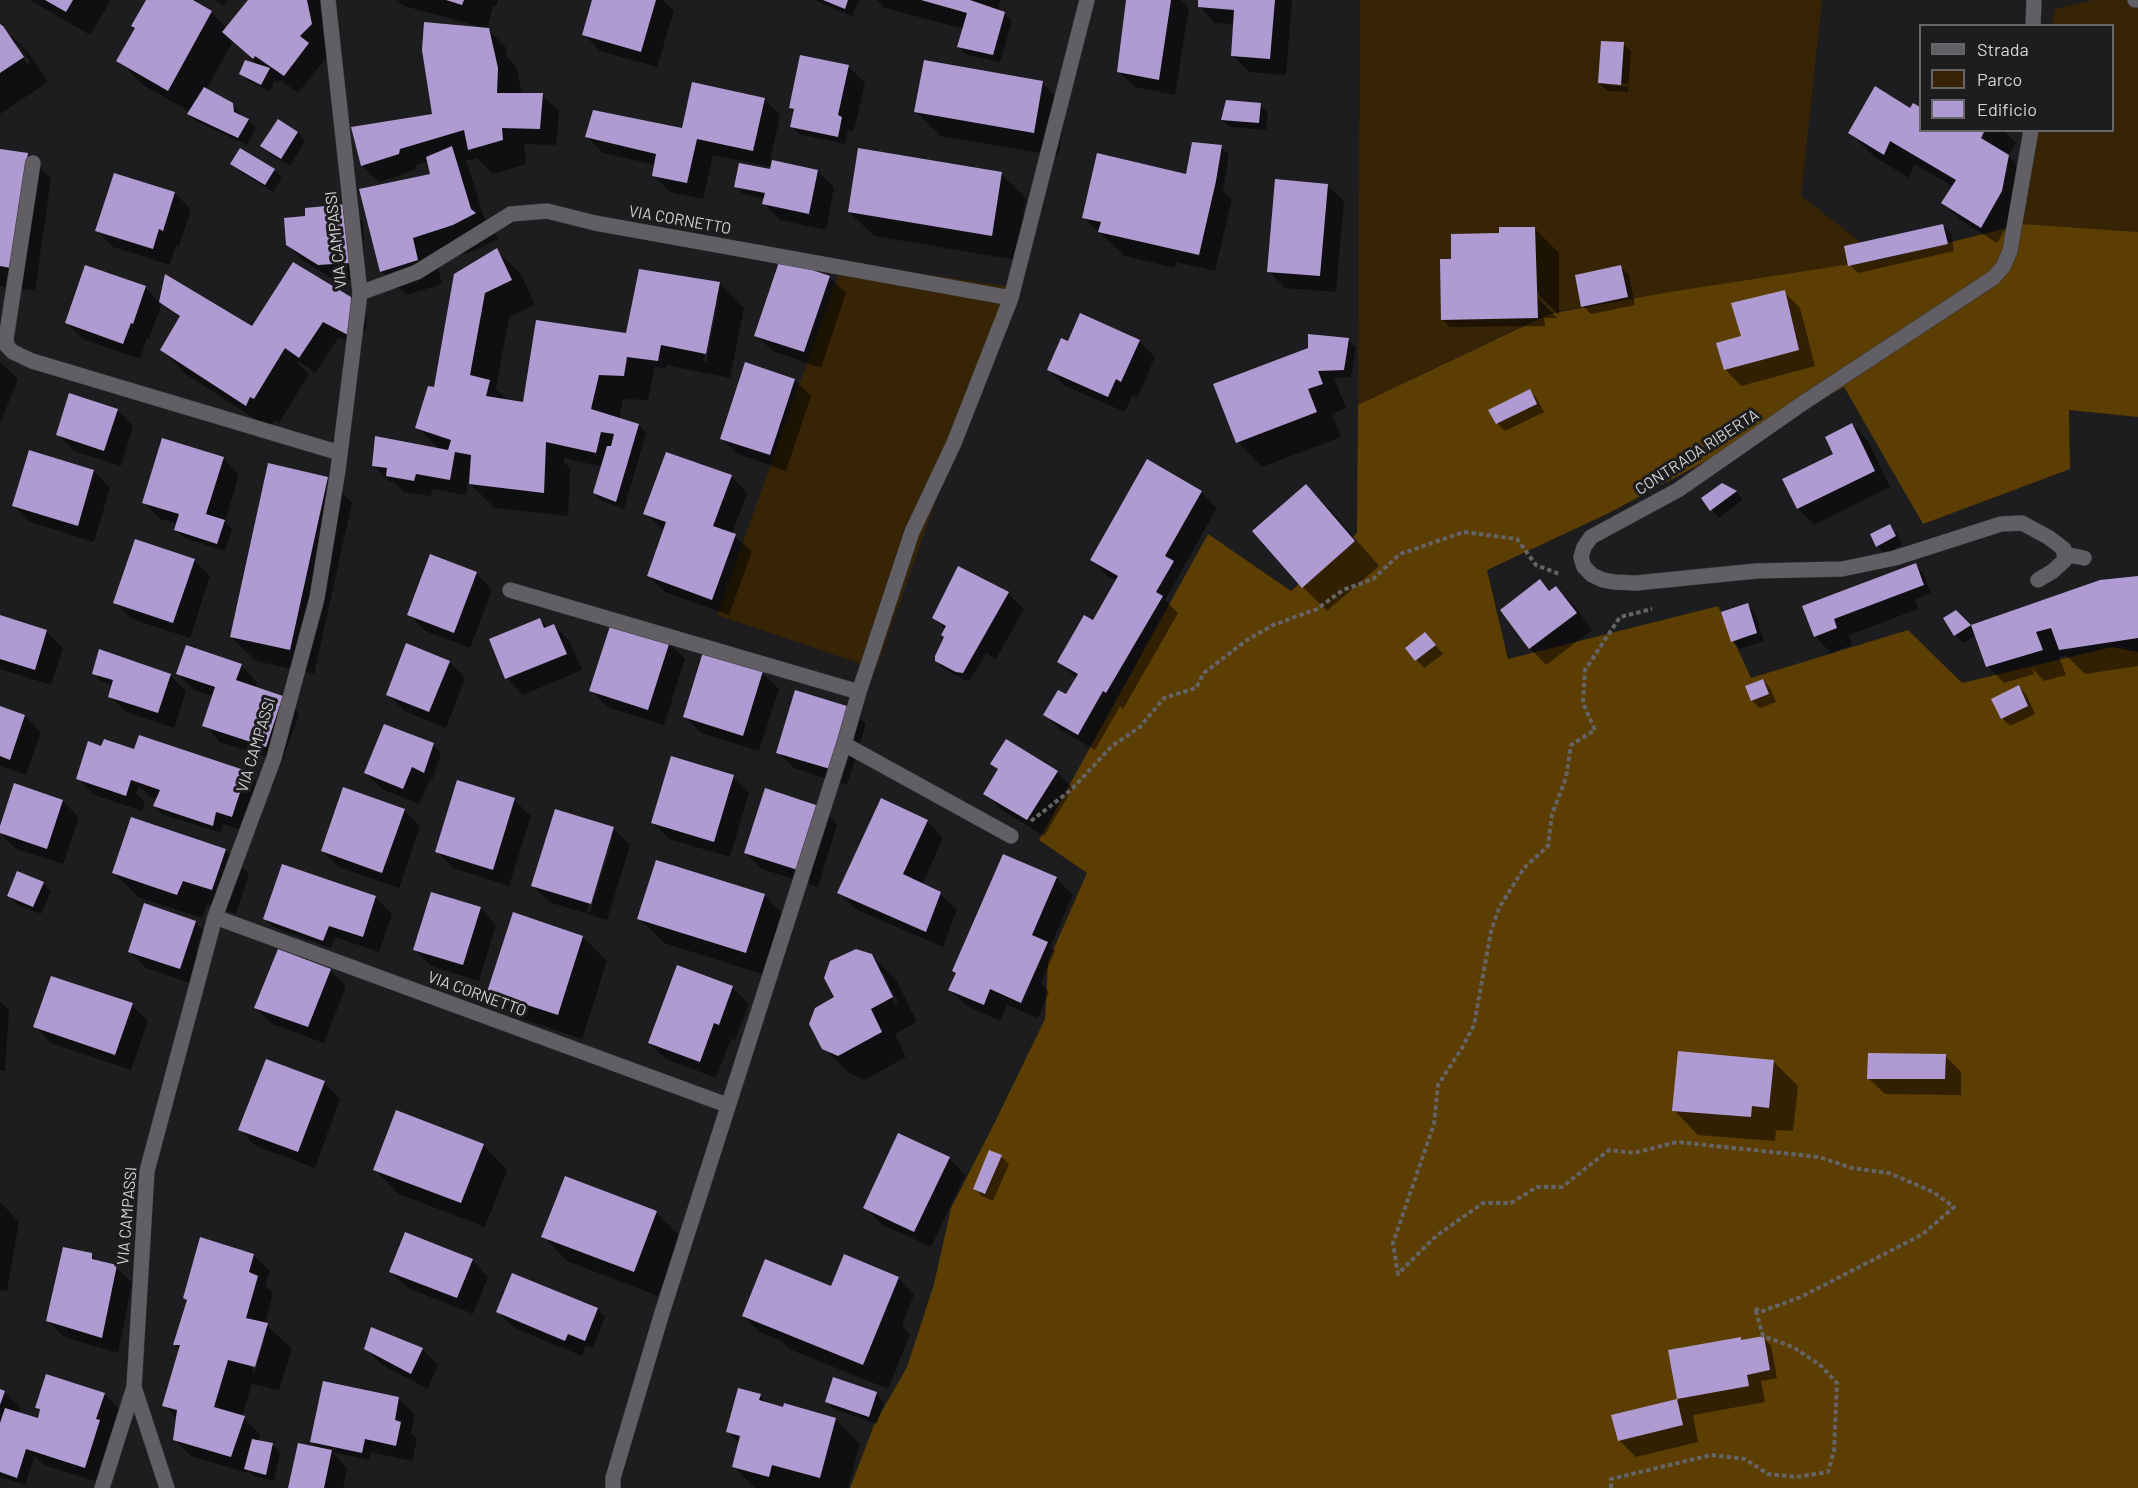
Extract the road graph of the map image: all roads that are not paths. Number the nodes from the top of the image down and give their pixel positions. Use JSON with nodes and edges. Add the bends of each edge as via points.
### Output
{"nodes":[{"id":1,"x":328,"y":0,"type":"edge"},
{"id":2,"x":1087,"y":0,"type":"edge"},
{"id":3,"x":2034,"y":0,"type":"edge"},
{"id":4,"x":2033,"y":24,"type":"edge"},
{"id":5,"x":2031,"y":132,"type":"edge"},
{"id":6,"x":33,"y":163,"type":"dead end"},
{"id":7,"x":360,"y":293,"type":"junction"},
{"id":8,"x":1011,"y":298,"type":"junction"},
{"id":9,"x":340,"y":453,"type":"junction"},
{"id":10,"x":2064,"y":554,"type":"junction"},
{"id":11,"x":2084,"y":558,"type":"dead end"},
{"id":12,"x":2038,"y":580,"type":"dead end"},
{"id":13,"x":510,"y":590,"type":"dead end"},
{"id":14,"x":859,"y":692,"type":"junction"},
{"id":15,"x":844,"y":744,"type":"junction"},
{"id":16,"x":1011,"y":836,"type":"road end"},
{"id":17,"x":215,"y":917,"type":"junction"},
{"id":18,"x":727,"y":1105,"type":"junction"},
{"id":19,"x":134,"y":1387,"type":"junction"},
{"id":20,"x":102,"y":1488,"type":"edge"},
{"id":21,"x":167,"y":1488,"type":"edge"},
{"id":22,"x":613,"y":1488,"type":"edge"}],
"edges":[{"from":1,"to":7,"type":"street","name":"VIA CAMPASSI"},
{"from":2,"to":8,"type":"street"},
{"from":3,"to":4,"type":"street"},
{"from":5,"to":10,"type":"street","name":"CONTRADA RIBERTA","via":[[2010,251],[1993,278],[1678,490],[1591,537],[1581,557],[1592,575],[1614,582],[1842,569],[1895,558],[2001,525],[2022,523],[2048,537],[2064,549]]},
{"from":6,"to":9,"type":"street","via":[[6,339],[13,352]]},
{"from":7,"to":8,"type":"street","name":"VIA CORNETTO","via":[[417,272],[511,214],[547,211]]},
{"from":7,"to":9,"type":"street","name":"VIA CAMPASSI"},
{"from":8,"to":14,"type":"street","via":[[954,443],[912,532]]},
{"from":9,"to":17,"type":"street","name":"VIA CAMPASSI","via":[[317,598],[274,758]]},
{"from":10,"to":11,"type":"street"},
{"from":10,"to":12,"type":"street","via":[[2065,560]]},
{"from":13,"to":14,"type":"street"},
{"from":14,"to":15,"type":"street"},
{"from":15,"to":16,"type":"street"},
{"from":15,"to":18,"type":"street"},
{"from":17,"to":18,"type":"street","name":"VIA CORNETTO"},
{"from":17,"to":19,"type":"street","name":"VIA CAMPASSI","via":[[147,1171]]},
{"from":18,"to":22,"type":"street","via":[[661,1316]]},
{"from":19,"to":20,"type":"street","name":"VIA CAMPASSI"},
{"from":19,"to":21,"type":"street"}]}
